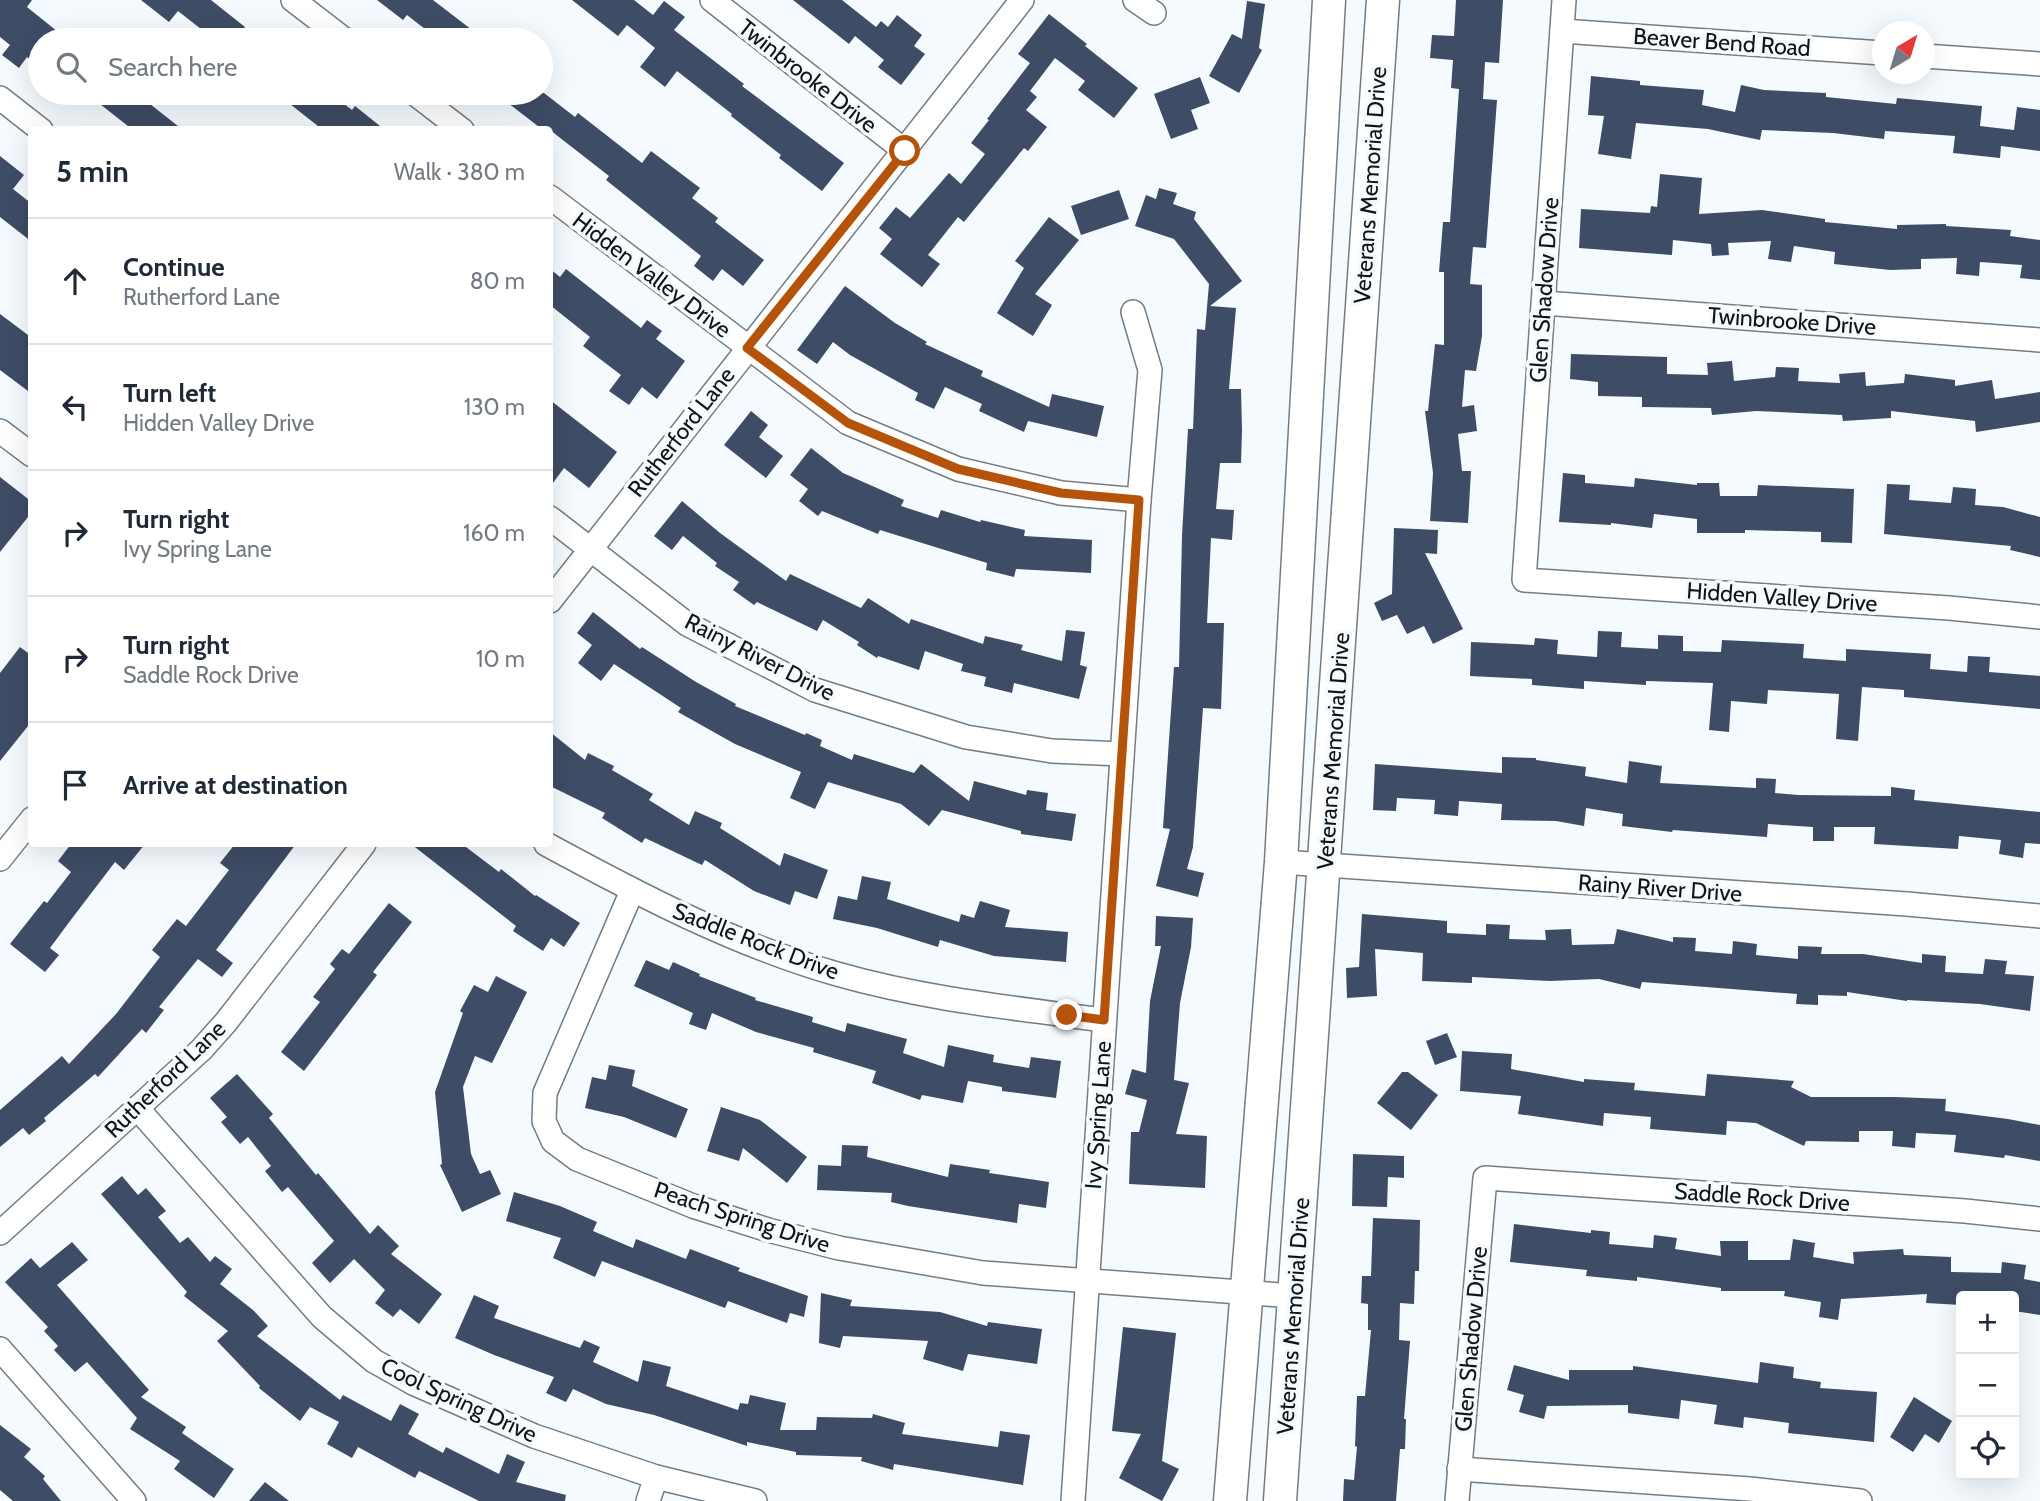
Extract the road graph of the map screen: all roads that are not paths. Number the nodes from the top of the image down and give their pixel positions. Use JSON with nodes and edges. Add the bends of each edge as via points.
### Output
{"nodes":[{"id":1,"x":293,"y":0,"type":"edge"},
{"id":2,"x":712,"y":0,"type":"edge"},
{"id":3,"x":1023,"y":0,"type":"edge"},
{"id":4,"x":1329,"y":0,"type":"edge"},
{"id":5,"x":1383,"y":0,"type":"edge"},
{"id":6,"x":1564,"y":0,"type":"edge"},
{"id":7,"x":329,"y":28,"type":"edge"},
{"id":8,"x":1562,"y":31,"type":"junction"},
{"id":9,"x":1872,"y":52,"type":"edge"},
{"id":10,"x":1935,"y":57,"type":"edge"},
{"id":11,"x":2040,"y":64,"type":"edge"},
{"id":12,"x":0,"y":98,"type":"edge"},
{"id":13,"x":430,"y":105,"type":"edge"},
{"id":14,"x":36,"y":126,"type":"edge"},
{"id":15,"x":457,"y":126,"type":"edge"},
{"id":16,"x":905,"y":151,"type":"junction"},
{"id":17,"x":553,"y":199,"type":"edge"},
{"id":18,"x":1544,"y":303,"type":"junction"},
{"id":19,"x":1132,"y":312,"type":"dead end"},
{"id":20,"x":2040,"y":340,"type":"edge"},
{"id":21,"x":747,"y":348,"type":"junction"},
{"id":22,"x":1308,"y":355,"type":"junction"},
{"id":23,"x":1359,"y":357,"type":"junction"},
{"id":24,"x":0,"y":431,"type":"edge"},
{"id":25,"x":28,"y":452,"type":"edge"},
{"id":26,"x":1139,"y":500,"type":"junction"},
{"id":27,"x":553,"y":520,"type":"edge"},
{"id":28,"x":589,"y":549,"type":"junction"},
{"id":29,"x":1524,"y":580,"type":"joint"},
{"id":30,"x":553,"y":597,"type":"edge"},
{"id":31,"x":2040,"y":617,"type":"edge"},
{"id":32,"x":1122,"y":754,"type":"junction"},
{"id":33,"x":28,"y":824,"type":"edge"},
{"id":34,"x":362,"y":847,"type":"edge"},
{"id":35,"x":551,"y":847,"type":"edge"},
{"id":36,"x":0,"y":859,"type":"edge"},
{"id":37,"x":1281,"y":862,"type":"junction"},
{"id":38,"x":1325,"y":865,"type":"junction"},
{"id":39,"x":632,"y":891,"type":"junction"},
{"id":40,"x":2040,"y":916,"type":"edge"},
{"id":41,"x":1104,"y":1020,"type":"junction"},
{"id":42,"x":138,"y":1108,"type":"junction"},
{"id":43,"x":1485,"y":1178,"type":"joint"},
{"id":44,"x":2040,"y":1219,"type":"edge"},
{"id":45,"x":0,"y":1233,"type":"edge"},
{"id":46,"x":1087,"y":1281,"type":"junction"},
{"id":47,"x":1246,"y":1292,"type":"junction"},
{"id":48,"x":1294,"y":1296,"type":"junction"},
{"id":49,"x":0,"y":1349,"type":"edge"},
{"id":50,"x":1460,"y":1469,"type":"junction"},
{"id":51,"x":656,"y":1477,"type":"junction"},
{"id":52,"x":134,"y":1501,"type":"edge"},
{"id":53,"x":648,"y":1501,"type":"edge"},
{"id":54,"x":755,"y":1501,"type":"edge"},
{"id":55,"x":1073,"y":1501,"type":"edge"},
{"id":56,"x":1230,"y":1501,"type":"edge"},
{"id":57,"x":1280,"y":1501,"type":"edge"},
{"id":58,"x":1457,"y":1501,"type":"edge"},
{"id":59,"x":1860,"y":1501,"type":"edge"}],
"edges":[{"from":1,"to":7,"type":"street"},
{"from":2,"to":16,"type":"street","name":"Twinbrooke Drive"},
{"from":3,"to":16,"type":"street","name":"Rutherford Lane"},
{"from":4,"to":22,"type":"main road","name":"Veterans Memorial Drive"},
{"from":5,"to":23,"type":"main road","name":"Veterans Memorial Drive"},
{"from":6,"to":8,"type":"street","name":"Glen Shadow Drive"},
{"from":8,"to":9,"type":"street","name":"Beaver Bend Road"},
{"from":8,"to":18,"type":"street","name":"Glen Shadow Drive"},
{"from":10,"to":11,"type":"street"},
{"from":12,"to":14,"type":"street"},
{"from":13,"to":15,"type":"street"},
{"from":16,"to":21,"type":"street","name":"Rutherford Lane"},
{"from":17,"to":21,"type":"street","name":"Hidden Valley Drive"},
{"from":18,"to":20,"type":"street","name":"Twinbrooke Drive"},
{"from":18,"to":29,"type":"street","name":"Glen Shadow Drive"},
{"from":19,"to":26,"type":"street","name":"Ivy Spring Lane","via":[[1150,370]]},
{"from":21,"to":26,"type":"street","name":"Hidden Valley Drive","via":[[848,423],[958,469],[1061,493]]},
{"from":21,"to":28,"type":"street","name":"Rutherford Lane"},
{"from":22,"to":23,"type":"main road"},
{"from":22,"to":37,"type":"main road","name":"Veterans Memorial Drive"},
{"from":23,"to":38,"type":"main road","name":"Veterans Memorial Drive"},
{"from":24,"to":25,"type":"street"},
{"from":26,"to":32,"type":"street","name":"Ivy Spring Lane"},
{"from":27,"to":28,"type":"street","name":"Rainy River Drive"},
{"from":28,"to":30,"type":"street","name":"Rutherford Lane"},
{"from":28,"to":32,"type":"street","name":"Rainy River Drive","via":[[687,624],[815,690],[966,737],[1052,751]]},
{"from":29,"to":31,"type":"street","name":"Hidden Valley Drive"},
{"from":32,"to":41,"type":"street","name":"Ivy Spring Lane"},
{"from":33,"to":36,"type":"street"},
{"from":34,"to":42,"type":"street","name":"Rutherford Lane","via":[[226,1022]]},
{"from":35,"to":39,"type":"street","name":"Saddle Rock Drive"},
{"from":37,"to":38,"type":"street","name":"Rainy River Drive"},
{"from":37,"to":47,"type":"main road","name":"Veterans Memorial Drive"},
{"from":38,"to":40,"type":"street","name":"Rainy River Drive"},
{"from":38,"to":48,"type":"main road","name":"Veterans Memorial Drive"},
{"from":39,"to":41,"type":"street","name":"Saddle Rock Drive","via":[[760,947],[836,974],[928,996]]},
{"from":39,"to":46,"type":"street","name":"Peach Spring Drive","via":[[545,1093],[544,1122],[553,1141],[577,1159],[693,1206],[768,1230],[839,1248],[983,1273]]},
{"from":41,"to":46,"type":"street","name":"Ivy Spring Lane"},
{"from":42,"to":45,"type":"street","name":"Rutherford Lane"},
{"from":42,"to":51,"type":"street","name":"Cool Spring Drive","via":[[322,1317],[374,1361],[534,1436]]},
{"from":43,"to":44,"type":"street","name":"Saddle Rock Drive"},
{"from":43,"to":50,"type":"street","name":"Glen Shadow Drive"},
{"from":46,"to":47,"type":"street","name":"Peach Spring Drive"},
{"from":46,"to":55,"type":"street","name":"Ivy Spring Lane"},
{"from":47,"to":48,"type":"street","name":"Peach Spring Drive"},
{"from":47,"to":56,"type":"main road","name":"Veterans Memorial Drive"},
{"from":48,"to":57,"type":"main road","name":"Veterans Memorial Drive"},
{"from":49,"to":52,"type":"street"},
{"from":50,"to":58,"type":"street","name":"Glen Shadow Drive"},
{"from":50,"to":59,"type":"street"},
{"from":51,"to":53,"type":"street"},
{"from":51,"to":54,"type":"street","name":"Cool Spring Drive"}]}
